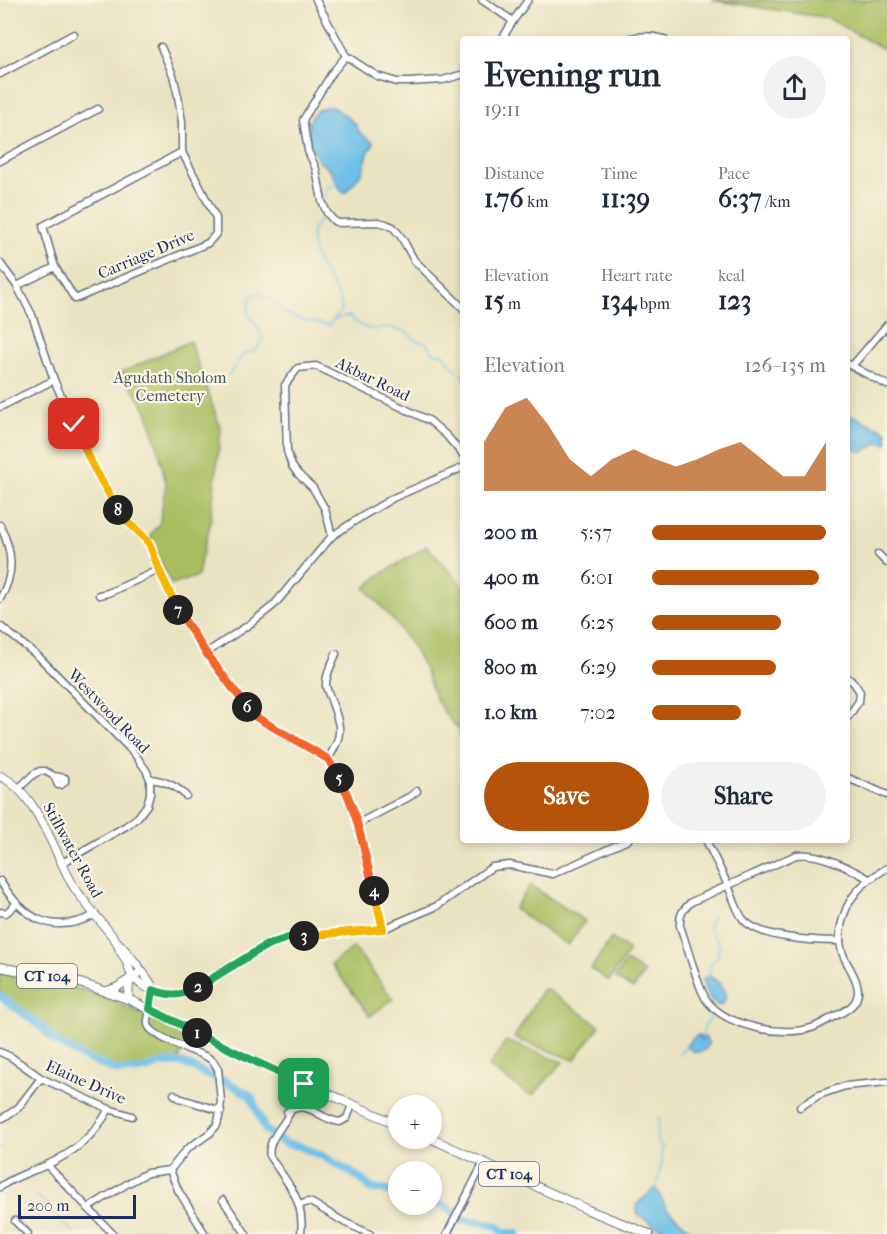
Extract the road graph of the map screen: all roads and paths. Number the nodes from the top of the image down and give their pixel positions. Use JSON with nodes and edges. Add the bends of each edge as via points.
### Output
{"nodes":[{"id":1,"x":316,"y":0,"type":"edge"},
{"id":2,"x":482,"y":0,"type":"edge"},
{"id":3,"x":528,"y":0,"type":"edge"},
{"id":4,"x":513,"y":21,"type":"junction"},
{"id":5,"x":74,"y":34,"type":"dead end"},
{"id":6,"x":504,"y":36,"type":"edge"},
{"id":7,"x":161,"y":47,"type":"dead end"},
{"id":8,"x":346,"y":56,"type":"junction"},
{"id":9,"x":0,"y":74,"type":"edge"},
{"id":10,"x":460,"y":75,"type":"edge"},
{"id":11,"x":98,"y":109,"type":"dead end"},
{"id":12,"x":182,"y":152,"type":"junction"},
{"id":13,"x":0,"y":161,"type":"edge"},
{"id":14,"x":0,"y":263,"type":"edge"},
{"id":15,"x":55,"y":267,"type":"junction"},
{"id":16,"x":17,"y":286,"type":"junction"},
{"id":17,"x":460,"y":305,"type":"edge"},
{"id":18,"x":887,"y":325,"type":"edge"},
{"id":19,"x":850,"y":365,"type":"edge"},
{"id":20,"x":54,"y":380,"type":"junction"},
{"id":21,"x":887,"y":385,"type":"edge"},
{"id":22,"x":0,"y":407,"type":"edge"},
{"id":23,"x":460,"y":451,"type":"edge"},
{"id":24,"x":460,"y":469,"type":"edge"},
{"id":25,"x":0,"y":525,"type":"edge"},
{"id":26,"x":332,"y":536,"type":"junction"},
{"id":27,"x":878,"y":555,"type":"dead end"},
{"id":28,"x":887,"y":563,"type":"edge"},
{"id":29,"x":159,"y":570,"type":"junction"},
{"id":30,"x":99,"y":595,"type":"dead end"},
{"id":31,"x":0,"y":599,"type":"edge"},
{"id":32,"x":0,"y":626,"type":"edge"},
{"id":33,"x":206,"y":653,"type":"junction"},
{"id":34,"x":336,"y":654,"type":"dead end"},
{"id":35,"x":850,"y":680,"type":"edge"},
{"id":36,"x":850,"y":714,"type":"edge"},
{"id":37,"x":328,"y":759,"type":"junction"},
{"id":38,"x":0,"y":776,"type":"edge"},
{"id":39,"x":54,"y":776,"type":"dead end"},
{"id":40,"x":150,"y":779,"type":"junction"},
{"id":41,"x":850,"y":779,"type":"edge"},
{"id":42,"x":19,"y":788,"type":"junction"},
{"id":43,"x":417,"y":791,"type":"dead end"},
{"id":44,"x":887,"y":795,"type":"edge"},
{"id":45,"x":186,"y":796,"type":"dead end"},
{"id":46,"x":357,"y":824,"type":"junction"},
{"id":47,"x":621,"y":843,"type":"edge"},
{"id":48,"x":707,"y":843,"type":"edge"},
{"id":49,"x":62,"y":863,"type":"junction"},
{"id":50,"x":887,"y":868,"type":"edge"},
{"id":51,"x":869,"y":879,"type":"junction"},
{"id":52,"x":0,"y":881,"type":"edge"},
{"id":53,"x":728,"y":885,"type":"junction"},
{"id":54,"x":2,"y":890,"type":"edge"},
{"id":55,"x":16,"y":904,"type":"junction"},
{"id":56,"x":0,"y":912,"type":"edge"},
{"id":57,"x":95,"y":915,"type":"junction"},
{"id":58,"x":383,"y":929,"type":"junction"},
{"id":59,"x":840,"y":941,"type":"junction"},
{"id":60,"x":117,"y":942,"type":"junction"},
{"id":61,"x":0,"y":968,"type":"edge"},
{"id":62,"x":143,"y":974,"type":"junction"},
{"id":63,"x":132,"y":977,"type":"junction"},
{"id":64,"x":153,"y":990,"type":"junction"},
{"id":65,"x":106,"y":991,"type":"junction"},
{"id":66,"x":128,"y":999,"type":"junction"},
{"id":67,"x":150,"y":1009,"type":"junction"},
{"id":68,"x":0,"y":1052,"type":"edge"},
{"id":69,"x":41,"y":1078,"type":"junction"},
{"id":70,"x":887,"y":1082,"type":"edge"},
{"id":71,"x":174,"y":1094,"type":"dead end"},
{"id":72,"x":352,"y":1105,"type":"junction"},
{"id":73,"x":800,"y":1107,"type":"dead end"},
{"id":74,"x":109,"y":1109,"type":"junction"},
{"id":75,"x":221,"y":1111,"type":"junction"},
{"id":76,"x":132,"y":1116,"type":"dead end"},
{"id":77,"x":3,"y":1118,"type":"dead end"},
{"id":78,"x":388,"y":1120,"type":"edge"},
{"id":79,"x":442,"y":1143,"type":"edge"},
{"id":80,"x":483,"y":1162,"type":"junction"},
{"id":81,"x":47,"y":1165,"type":"junction"},
{"id":82,"x":170,"y":1170,"type":"junction"},
{"id":83,"x":0,"y":1187,"type":"edge"},
{"id":84,"x":223,"y":1200,"type":"dead end"},
{"id":85,"x":299,"y":1205,"type":"junction"},
{"id":86,"x":88,"y":1208,"type":"junction"},
{"id":87,"x":15,"y":1221,"type":"dead end"},
{"id":88,"x":28,"y":1234,"type":"edge"},
{"id":89,"x":113,"y":1234,"type":"edge"},
{"id":90,"x":205,"y":1234,"type":"edge"},
{"id":91,"x":246,"y":1234,"type":"edge"},
{"id":92,"x":301,"y":1234,"type":"edge"},
{"id":93,"x":370,"y":1234,"type":"edge"},
{"id":94,"x":447,"y":1234,"type":"edge"},
{"id":95,"x":649,"y":1234,"type":"edge"}],
"edges":[{"from":1,"to":8,"type":"street"},
{"from":2,"to":4,"type":"street"},
{"from":3,"to":4,"type":"street"},
{"from":4,"to":6,"type":"street"},
{"from":5,"to":9,"type":"street"},
{"from":7,"to":12,"type":"street","name":"Carriage Drive","via":[[180,102]]},
{"from":8,"to":10,"type":"street","via":[[377,76],[397,82]]},
{"from":8,"to":17,"type":"street","via":[[303,120],[324,207],[339,223],[378,222],[393,227],[414,260]]},
{"from":11,"to":13,"type":"street"},
{"from":12,"to":15,"type":"street","via":[[43,226]]},
{"from":12,"to":15,"type":"street","name":"Carriage Drive","via":[[216,218],[216,234],[208,243],[75,299]]},
{"from":14,"to":16,"type":"street"},
{"from":15,"to":16,"type":"street"},
{"from":16,"to":20,"type":"street","via":[[39,332]]},
{"from":18,"to":19,"type":"street"},
{"from":19,"to":21,"type":"street"},
{"from":20,"to":22,"type":"street"},
{"from":20,"to":29,"type":"street","via":[[95,470],[120,514],[150,545]]},
{"from":23,"to":26,"type":"street","name":"Akbar Road","via":[[430,421],[316,366],[298,368],[285,385],[287,451],[292,466],[313,488],[325,509]]},
{"from":24,"to":26,"type":"street","via":[[393,498]]},
{"from":25,"to":31,"type":"street","via":[[11,561]]},
{"from":26,"to":33,"type":"street","via":[[274,605]]},
{"from":27,"to":28,"type":"street"},
{"from":29,"to":30,"type":"street"},
{"from":29,"to":33,"type":"street","via":[[175,605]]},
{"from":32,"to":40,"type":"street","name":"Westwood Road","via":[[39,657],[134,753]]},
{"from":33,"to":37,"type":"street","via":[[254,716]]},
{"from":34,"to":37,"type":"street","via":[[326,686],[340,735]]},
{"from":35,"to":36,"type":"street","via":[[860,692]]},
{"from":37,"to":46,"type":"street","via":[[346,790]]},
{"from":38,"to":42,"type":"main road","name":"Stillwater Road"},
{"from":39,"to":42,"type":"street","via":[[40,771]]},
{"from":40,"to":45,"type":"street","via":[[181,790]]},
{"from":40,"to":49,"type":"street","name":"Westwood Road","via":[[147,805],[138,817]]},
{"from":41,"to":44,"type":"street"},
{"from":42,"to":49,"type":"main road","name":"Stillwater Road"},
{"from":43,"to":46,"type":"street"},
{"from":46,"to":58,"type":"street"},
{"from":47,"to":58,"type":"street","via":[[553,874],[510,865],[492,867],[437,906]]},
{"from":48,"to":53,"type":"street"},
{"from":49,"to":57,"type":"main road","name":"Stillwater Road"},
{"from":50,"to":51,"type":"street"},
{"from":51,"to":53,"type":"street","via":[[826,859],[803,854]]},
{"from":51,"to":59,"type":"street","via":[[847,904]]},
{"from":52,"to":54,"type":"street"},
{"from":53,"to":59,"type":"street","via":[[749,926],[808,941]]},
{"from":53,"to":59,"type":"street","via":[[691,902],[683,909],[680,926],[703,994],[716,1010],[741,1024],[795,1030],[813,1027],[845,1011],[858,992]]},
{"from":54,"to":55,"type":"street"},
{"from":55,"to":56,"type":"street","via":[[6,914]]},
{"from":55,"to":57,"type":"street","via":[[27,914],[57,924]]},
{"from":57,"to":60,"type":"main road","name":"Stillwater Road"},
{"from":58,"to":64,"type":"street","via":[[288,938],[267,945],[185,994],[168,995]]},
{"from":60,"to":62,"type":"main road","name":"Stillwater Road"},
{"from":60,"to":63,"type":"main road","name":"Stillwater Road"},
{"from":61,"to":65,"type":"main road","number":"CT 104"},
{"from":62,"to":63,"type":"main road"},
{"from":62,"to":64,"type":"main road","name":"Stillwater Road"},
{"from":63,"to":64,"type":"main road"},
{"from":63,"to":65,"type":"main road"},
{"from":63,"to":66,"type":"main road"},
{"from":64,"to":67,"type":"main road"},
{"from":65,"to":66,"type":"main road","number":"CT 104"},
{"from":66,"to":67,"type":"main road","number":"CT 104"},
{"from":67,"to":72,"type":"main road","number":"CT 104"},
{"from":67,"to":75,"type":"street","via":[[148,1023],[152,1031],[213,1061],[218,1070]]},
{"from":68,"to":69,"type":"street","name":"Elaine Drive"},
{"from":69,"to":74,"type":"street","name":"Elaine Drive"},
{"from":69,"to":77,"type":"street","via":[[18,1108]]},
{"from":70,"to":73,"type":"street","via":[[845,1086]]},
{"from":71,"to":75,"type":"street"},
{"from":72,"to":78,"type":"main road","number":"CT 104"},
{"from":72,"to":85,"type":"street","via":[[347,1118],[340,1122],[303,1107],[291,1110],[280,1122],[281,1128],[270,1145],[270,1157]]},
{"from":74,"to":76,"type":"street","name":"Elaine Drive"},
{"from":74,"to":81,"type":"street","via":[[88,1139]]},
{"from":75,"to":82,"type":"street","via":[[216,1125],[182,1153]]},
{"from":79,"to":80,"type":"main road","number":"CT 104"},
{"from":80,"to":94,"type":"street"},
{"from":80,"to":95,"type":"main road","number":"CT 104"},
{"from":81,"to":83,"type":"street"},
{"from":81,"to":86,"type":"street"},
{"from":82,"to":86,"type":"street","via":[[147,1173]]},
{"from":82,"to":90,"type":"street"},
{"from":84,"to":91,"type":"street"},
{"from":85,"to":92,"type":"street"},
{"from":85,"to":93,"type":"street","via":[[312,1203]]},
{"from":86,"to":89,"type":"street"},
{"from":87,"to":88,"type":"street"}]}
